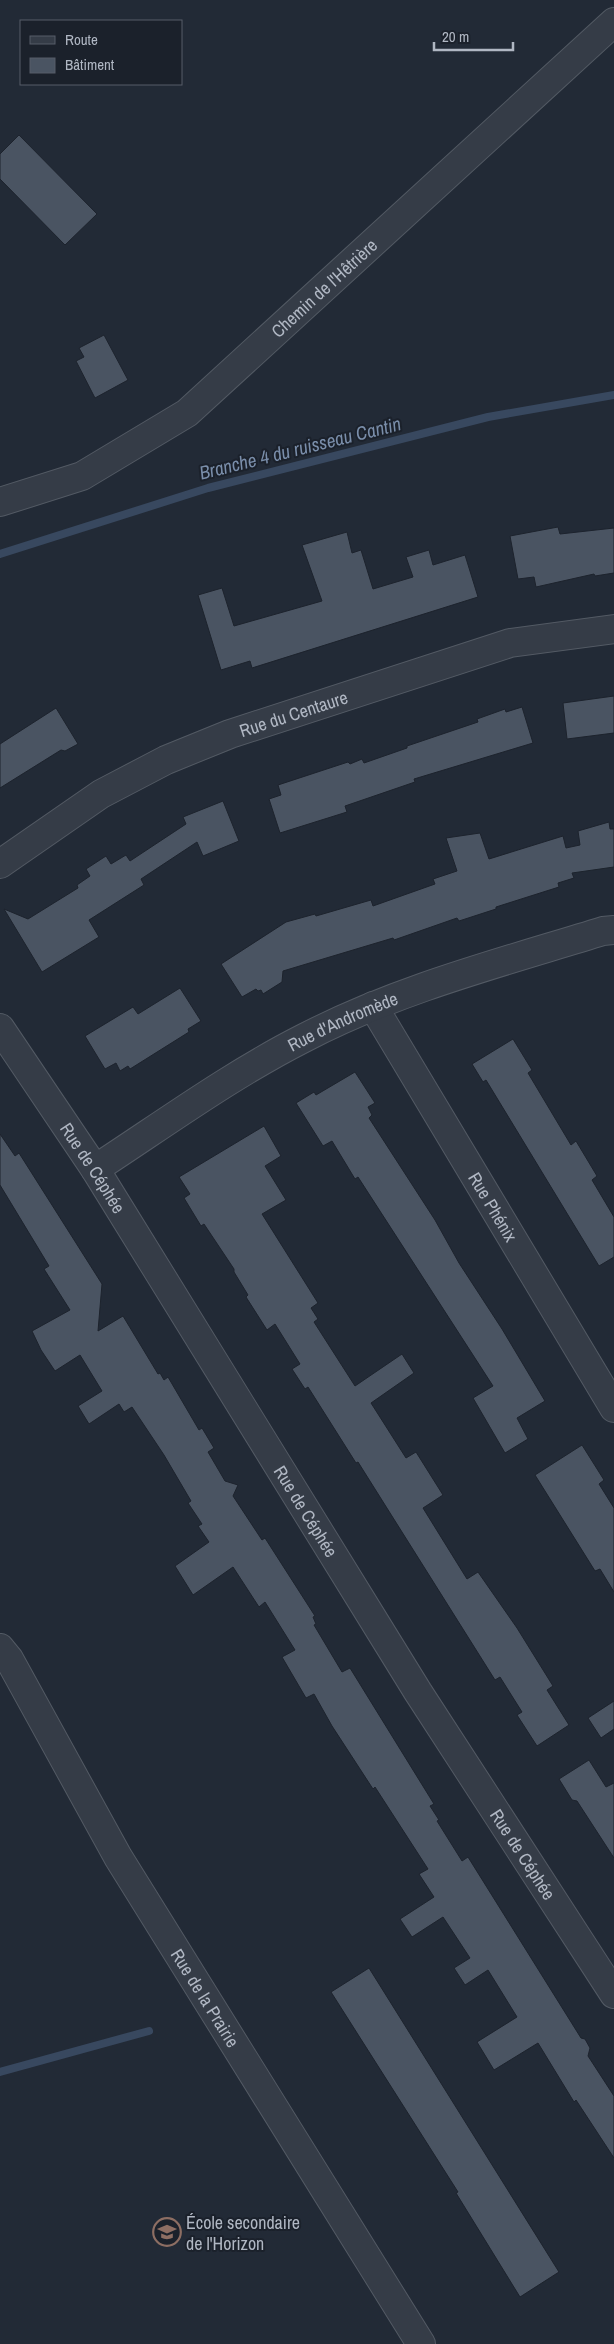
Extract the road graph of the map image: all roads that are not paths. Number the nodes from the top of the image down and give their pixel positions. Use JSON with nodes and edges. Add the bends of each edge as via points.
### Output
{"nodes":[{"id":1,"x":614,"y":22,"type":"edge"},
{"id":2,"x":0,"y":502,"type":"edge"},
{"id":3,"x":614,"y":629,"type":"edge"},
{"id":4,"x":0,"y":864,"type":"edge"},
{"id":5,"x":614,"y":930,"type":"edge"},
{"id":6,"x":373,"y":1006,"type":"junction"},
{"id":7,"x":0,"y":1028,"type":"edge"},
{"id":8,"x":95,"y":1169,"type":"junction"},
{"id":9,"x":614,"y":1408,"type":"edge"},
{"id":10,"x":0,"y":1648,"type":"edge"},
{"id":11,"x":614,"y":1994,"type":"edge"},
{"id":12,"x":421,"y":2344,"type":"edge"}],
"edges":[{"from":1,"to":2,"type":"street","name":"Chemin de l'Hêtrière","via":[[187,413],[82,476]]},
{"from":3,"to":4,"type":"street","name":"Rue du Centaure","via":[[510,643],[230,734],[166,760],[102,794]]},
{"from":5,"to":6,"type":"street","name":"Rue d'Andromède","via":[[468,973]]},
{"from":6,"to":8,"type":"street","name":"Rue d'Andromède","via":[[304,1037],[246,1070]]},
{"from":6,"to":9,"type":"street","name":"Rue Phénix"},
{"from":7,"to":8,"type":"street","name":"Rue de Céphée"},
{"from":8,"to":11,"type":"street","name":"Rue de Céphée","via":[[418,1692]]},
{"from":10,"to":12,"type":"street","name":"Rue de la Prairie","via":[[118,1857]]}]}
